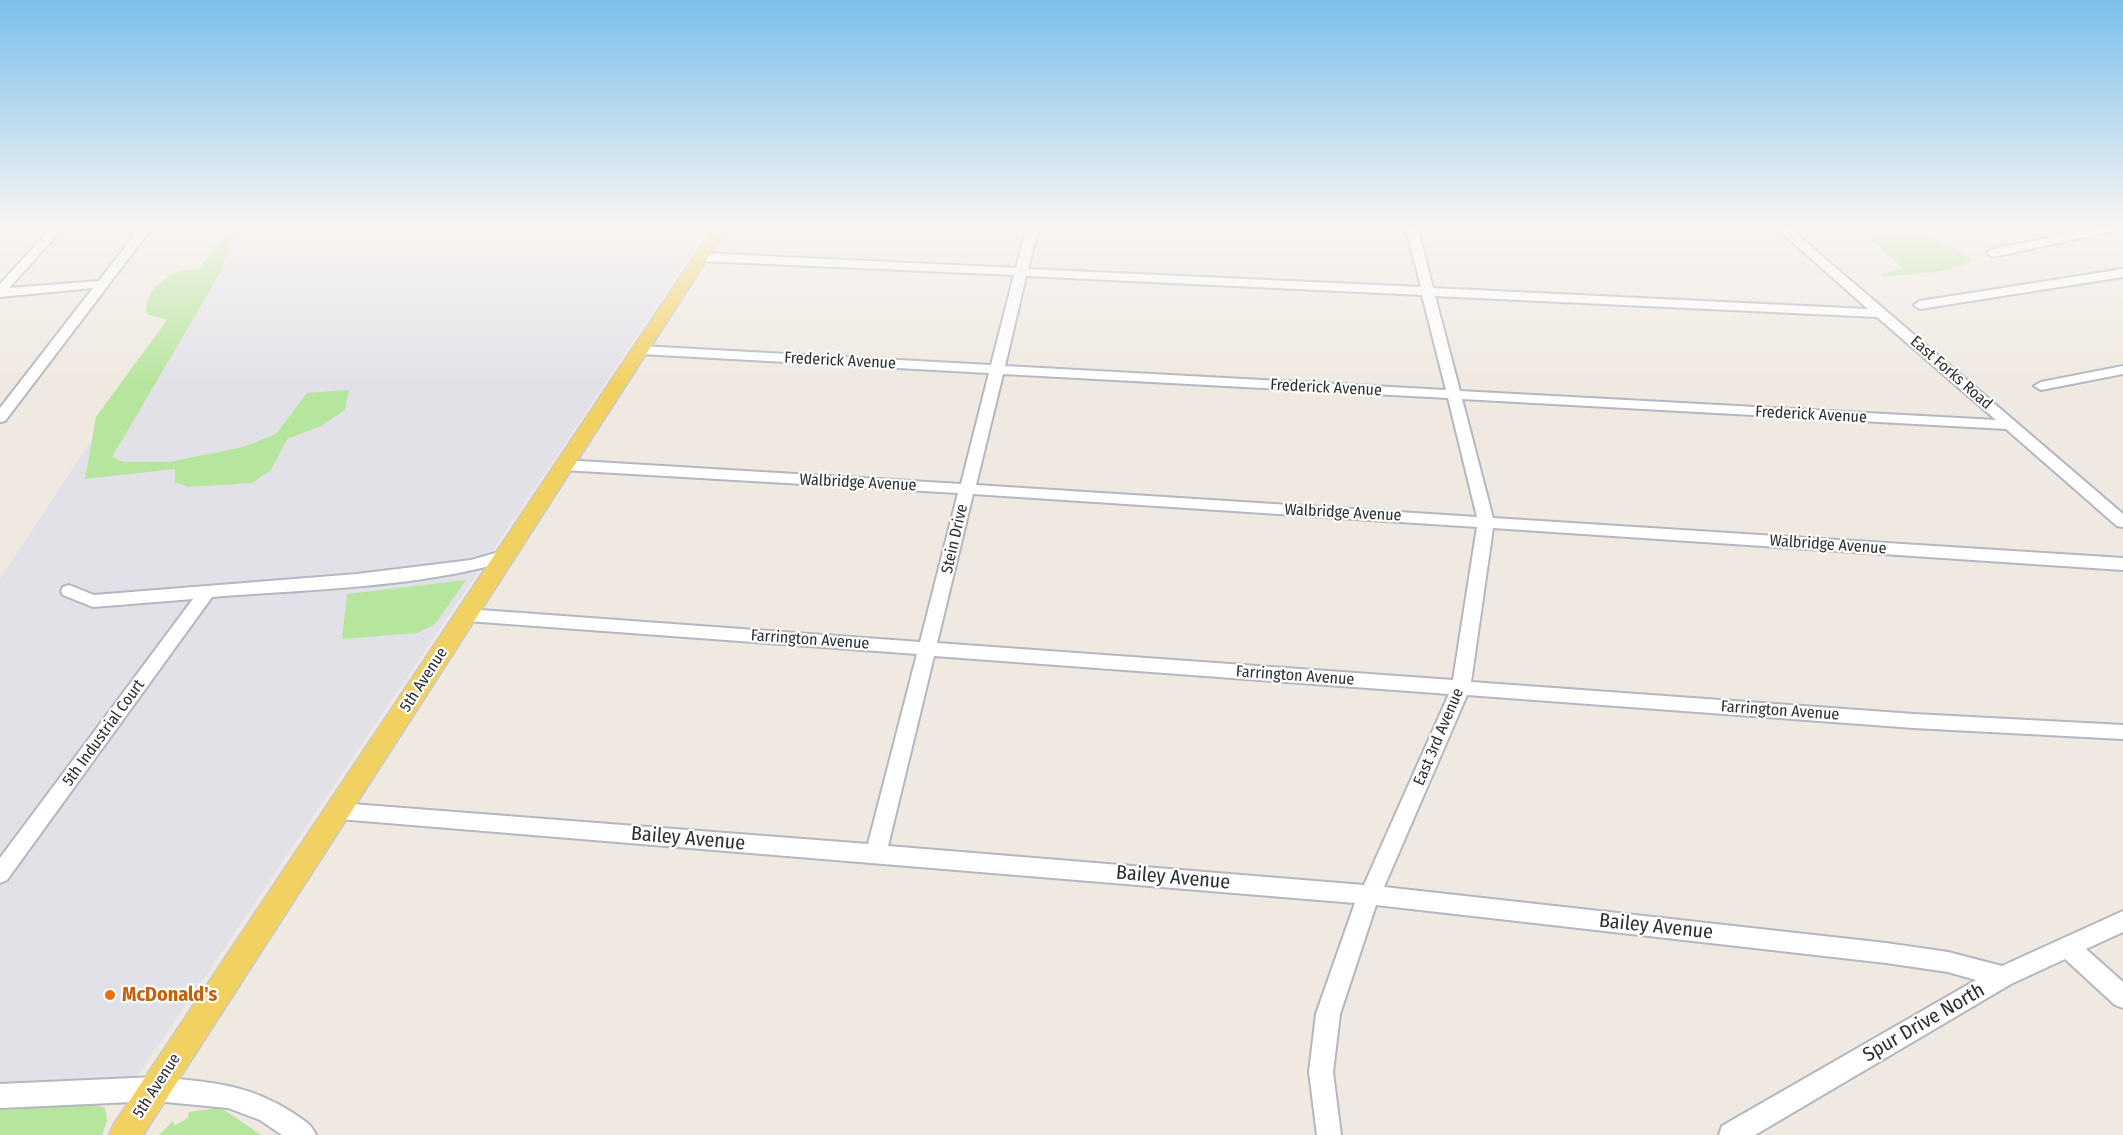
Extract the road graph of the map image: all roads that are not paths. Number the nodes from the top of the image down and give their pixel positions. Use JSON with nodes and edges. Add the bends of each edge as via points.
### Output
{"nodes":[{"id":1,"x":13,"y":278,"type":"edge"},
{"id":2,"x":107,"y":278,"type":"edge"},
{"id":3,"x":686,"y":278,"type":"edge"},
{"id":4,"x":1020,"y":278,"type":"edge"},
{"id":5,"x":1106,"y":278,"type":"edge"},
{"id":6,"x":1425,"y":278,"type":"edge"},
{"id":7,"x":1840,"y":278,"type":"edge"},
{"id":8,"x":2091,"y":278,"type":"edge"},
{"id":9,"x":102,"y":284,"type":"junction"},
{"id":10,"x":0,"y":292,"type":"edge"},
{"id":11,"x":1429,"y":293,"type":"junction"},
{"id":12,"x":1920,"y":305,"type":"dead end"},
{"id":13,"x":1881,"y":313,"type":"junction"},
{"id":14,"x":640,"y":350,"type":"junction"},
{"id":15,"x":996,"y":369,"type":"junction"},
{"id":16,"x":2123,"y":370,"type":"edge"},
{"id":17,"x":2041,"y":386,"type":"dead end"},
{"id":18,"x":1453,"y":394,"type":"junction"},
{"id":19,"x":0,"y":418,"type":"edge"},
{"id":20,"x":2012,"y":425,"type":"junction"},
{"id":21,"x":563,"y":465,"type":"junction"},
{"id":22,"x":967,"y":489,"type":"junction"},
{"id":23,"x":1486,"y":522,"type":"junction"},
{"id":24,"x":2123,"y":522,"type":"edge"},
{"id":25,"x":506,"y":556,"type":"junction"},
{"id":26,"x":2123,"y":564,"type":"edge"},
{"id":27,"x":69,"y":591,"type":"dead end"},
{"id":28,"x":207,"y":592,"type":"junction"},
{"id":29,"x":467,"y":615,"type":"junction"},
{"id":30,"x":929,"y":648,"type":"junction"},
{"id":31,"x":1461,"y":687,"type":"junction"},
{"id":32,"x":2123,"y":732,"type":"edge"},
{"id":33,"x":339,"y":811,"type":"junction"},
{"id":34,"x":876,"y":854,"type":"junction"},
{"id":35,"x":0,"y":874,"type":"edge"},
{"id":36,"x":1369,"y":895,"type":"junction"},
{"id":37,"x":2123,"y":921,"type":"edge"},
{"id":38,"x":2067,"y":947,"type":"junction"},
{"id":39,"x":2003,"y":977,"type":"junction"},
{"id":40,"x":2123,"y":997,"type":"edge"},
{"id":41,"x":155,"y":1089,"type":"junction"},
{"id":42,"x":0,"y":1096,"type":"edge"},
{"id":43,"x":125,"y":1135,"type":"edge"},
{"id":44,"x":304,"y":1135,"type":"edge"},
{"id":45,"x":1329,"y":1135,"type":"edge"},
{"id":46,"x":1731,"y":1135,"type":"edge"}],
"edges":[{"from":1,"to":10,"type":"street"},
{"from":2,"to":9,"type":"street"},
{"from":3,"to":14,"type":"main road","name":"5th Avenue"},
{"from":4,"to":15,"type":"street","name":"Stein Drive"},
{"from":5,"to":11,"type":"street"},
{"from":6,"to":11,"type":"street","name":"East 3rd Avenue"},
{"from":7,"to":13,"type":"street","name":"East Forks Road"},
{"from":8,"to":12,"type":"street"},
{"from":9,"to":10,"type":"street"},
{"from":9,"to":19,"type":"street"},
{"from":11,"to":13,"type":"street"},
{"from":11,"to":18,"type":"street","name":"East 3rd Avenue"},
{"from":13,"to":20,"type":"street","name":"East Forks Road"},
{"from":14,"to":15,"type":"street","name":"Frederick Avenue"},
{"from":14,"to":21,"type":"main road","name":"5th Avenue"},
{"from":15,"to":18,"type":"street","name":"Frederick Avenue"},
{"from":15,"to":22,"type":"street","name":"Stein Drive"},
{"from":16,"to":17,"type":"street"},
{"from":18,"to":20,"type":"street","name":"Frederick Avenue"},
{"from":18,"to":23,"type":"street","name":"East 3rd Avenue"},
{"from":20,"to":24,"type":"street","name":"East Forks Road"},
{"from":21,"to":22,"type":"street","name":"Walbridge Avenue"},
{"from":21,"to":25,"type":"main road","name":"5th Avenue"},
{"from":22,"to":23,"type":"street","name":"Walbridge Avenue"},
{"from":22,"to":30,"type":"street","name":"Stein Drive"},
{"from":23,"to":26,"type":"street","name":"Walbridge Avenue"},
{"from":23,"to":31,"type":"street","name":"East 3rd Avenue"},
{"from":25,"to":28,"type":"street","via":[[471,566],[357,580]]},
{"from":25,"to":29,"type":"main road","name":"5th Avenue"},
{"from":27,"to":28,"type":"street","via":[[93,601]]},
{"from":28,"to":35,"type":"street","name":"5th Industrial Court"},
{"from":29,"to":30,"type":"street","name":"Farrington Avenue"},
{"from":29,"to":33,"type":"main road","name":"5th Avenue"},
{"from":30,"to":31,"type":"street","name":"Farrington Avenue"},
{"from":30,"to":34,"type":"street","name":"Stein Drive"},
{"from":31,"to":32,"type":"street","name":"Farrington Avenue","via":[[1914,721]]},
{"from":31,"to":36,"type":"street","name":"East 3rd Avenue"},
{"from":33,"to":34,"type":"street","name":"Bailey Avenue"},
{"from":33,"to":41,"type":"main road","name":"5th Avenue"},
{"from":34,"to":36,"type":"street","name":"Bailey Avenue"},
{"from":36,"to":39,"type":"street","name":"Bailey Avenue","via":[[1886,953],[1948,962]]},
{"from":36,"to":45,"type":"street","name":"East 3rd Avenue","via":[[1328,1014],[1321,1072]]},
{"from":37,"to":38,"type":"street","name":"Spur Drive North"},
{"from":38,"to":39,"type":"street","name":"Spur Drive North"},
{"from":38,"to":40,"type":"street"},
{"from":39,"to":46,"type":"street","name":"Spur Drive North"},
{"from":41,"to":42,"type":"street"},
{"from":41,"to":43,"type":"main road","name":"5th Avenue"},
{"from":41,"to":44,"type":"street","via":[[228,1096],[268,1111]]}]}
